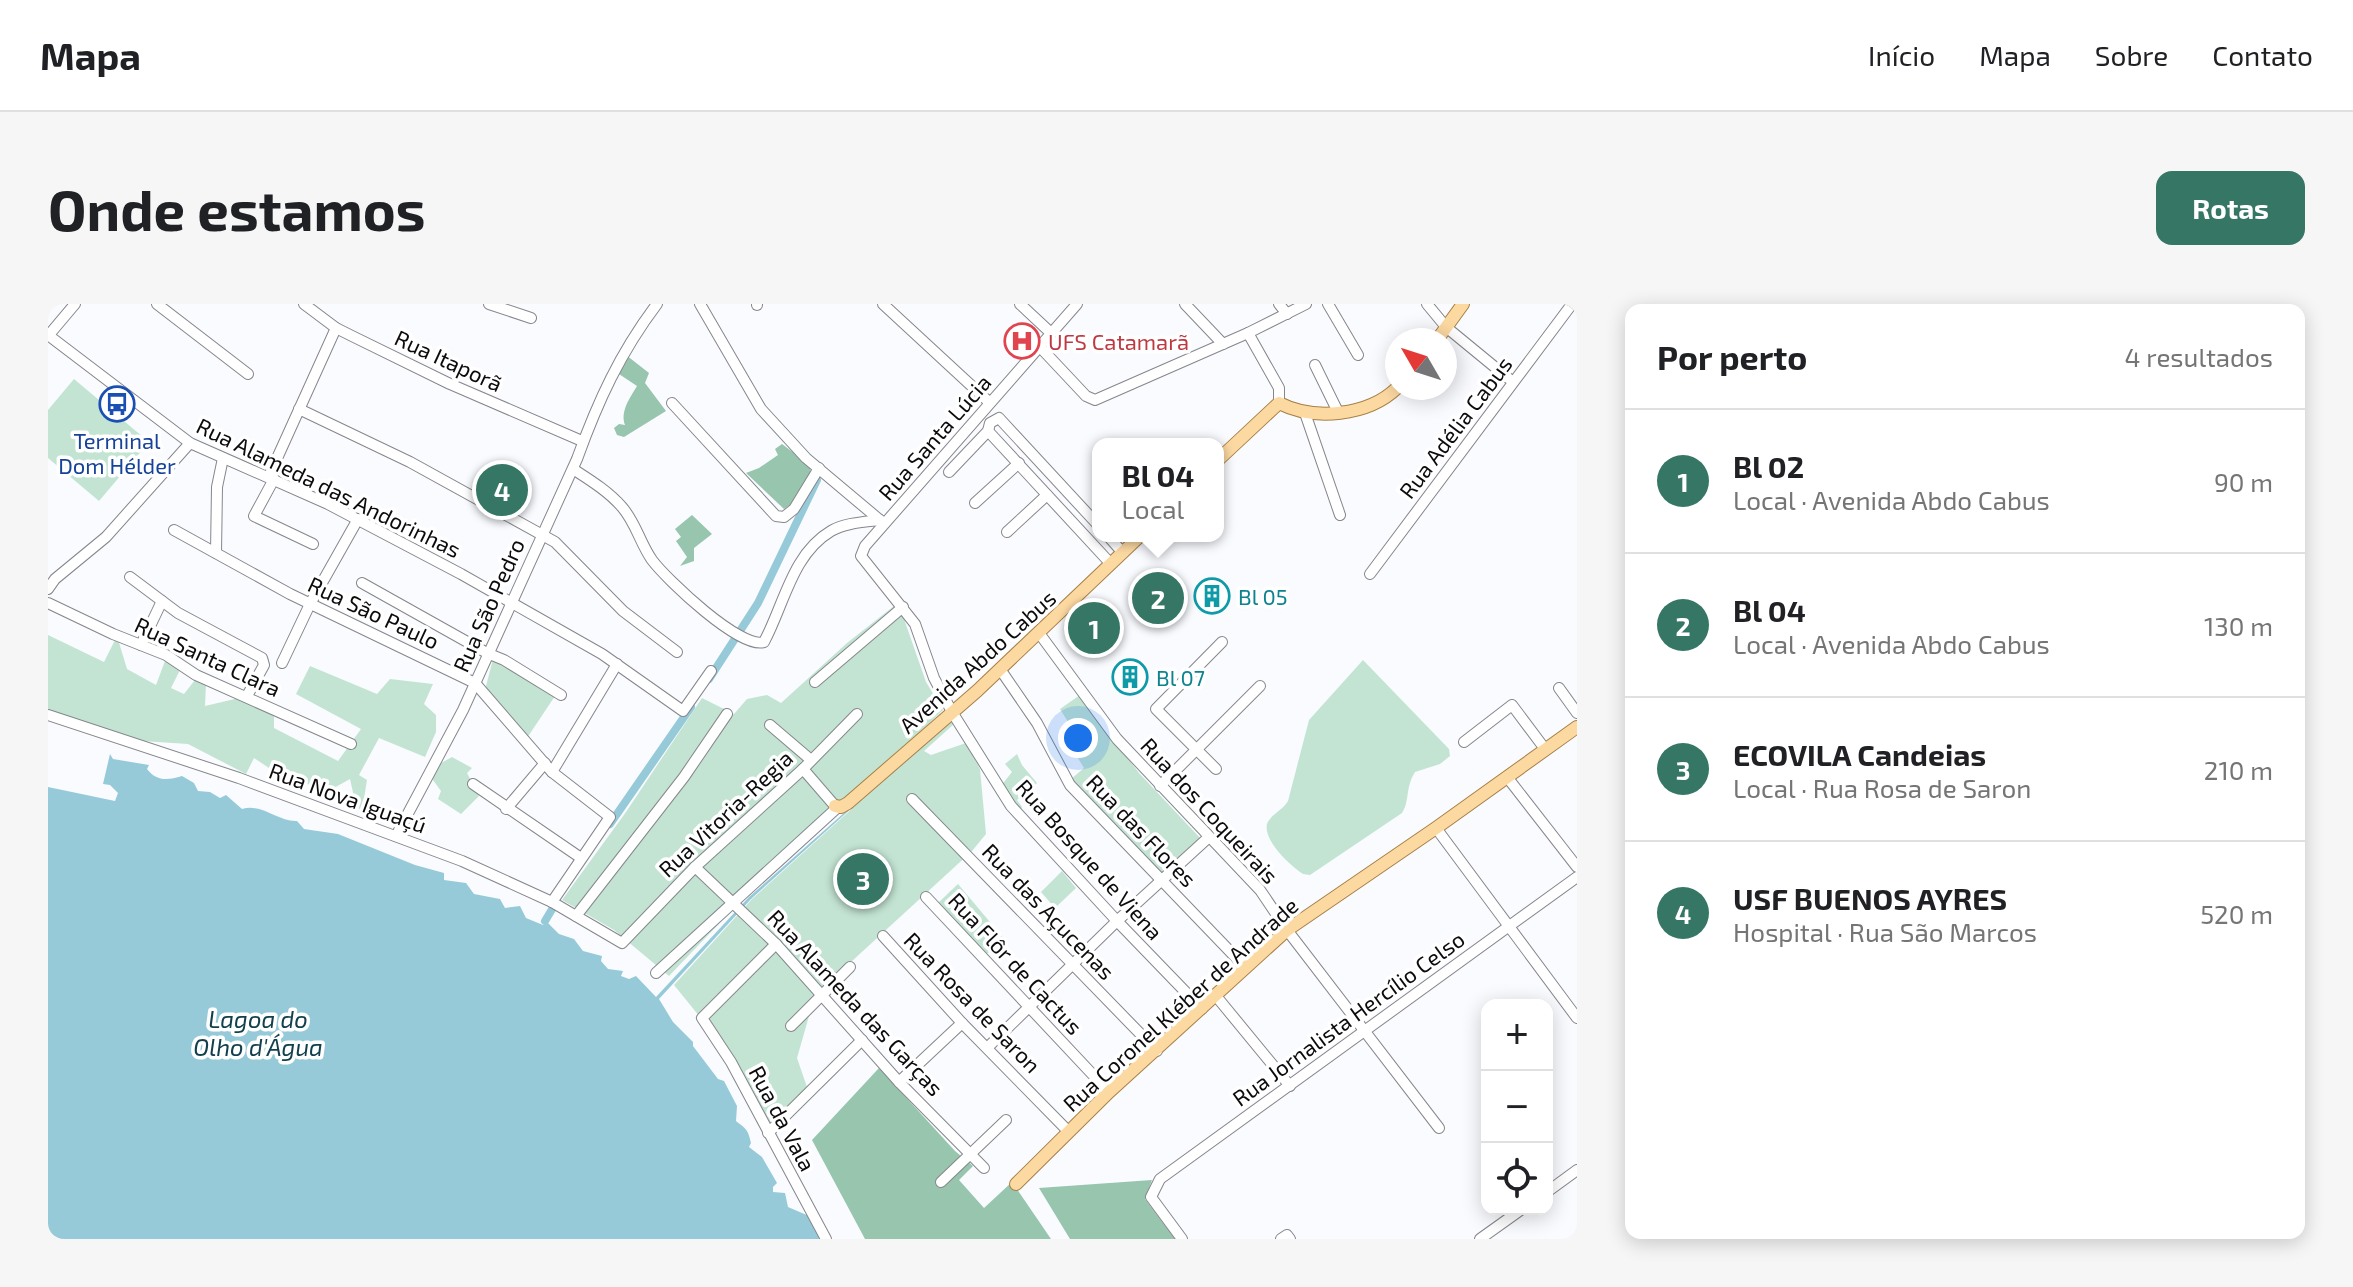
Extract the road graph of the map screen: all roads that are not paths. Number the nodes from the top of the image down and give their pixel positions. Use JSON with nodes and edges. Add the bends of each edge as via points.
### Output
{"nodes":[{"id":1,"x":75,"y":304,"type":"edge"},
{"id":2,"x":157,"y":304,"type":"edge"},
{"id":3,"x":489,"y":304,"type":"edge"},
{"id":4,"x":657,"y":304,"type":"edge"},
{"id":5,"x":700,"y":304,"type":"edge"},
{"id":6,"x":883,"y":304,"type":"edge"},
{"id":7,"x":1020,"y":304,"type":"edge"},
{"id":8,"x":1077,"y":304,"type":"edge"},
{"id":9,"x":1185,"y":304,"type":"edge"},
{"id":10,"x":1279,"y":304,"type":"edge"},
{"id":11,"x":1306,"y":304,"type":"edge"},
{"id":12,"x":1328,"y":304,"type":"edge"},
{"id":13,"x":1427,"y":304,"type":"edge"},
{"id":14,"x":1463,"y":304,"type":"edge"},
{"id":15,"x":1572,"y":304,"type":"edge"},
{"id":16,"x":312,"y":306,"type":"edge"},
{"id":17,"x":1287,"y":314,"type":"junction"},
{"id":18,"x":531,"y":318,"type":"dead end"},
{"id":19,"x":1446,"y":327,"type":"junction"},
{"id":20,"x":336,"y":328,"type":"junction"},
{"id":21,"x":1051,"y":333,"type":"junction"},
{"id":22,"x":1248,"y":333,"type":"junction"},
{"id":23,"x":48,"y":336,"type":"edge"},
{"id":24,"x":1223,"y":344,"type":"junction"},
{"id":25,"x":1039,"y":346,"type":"junction"},
{"id":26,"x":1358,"y":355,"type":"dead end"},
{"id":27,"x":1315,"y":365,"type":"dead end"},
{"id":28,"x":248,"y":374,"type":"dead end"},
{"id":29,"x":1513,"y":382,"type":"junction"},
{"id":30,"x":1385,"y":398,"type":"edge"},
{"id":31,"x":989,"y":402,"type":"junction"},
{"id":32,"x":672,"y":403,"type":"dead end"},
{"id":33,"x":1279,"y":403,"type":"junction"},
{"id":34,"x":299,"y":409,"type":"junction"},
{"id":35,"x":1338,"y":412,"type":"junction"},
{"id":36,"x":1305,"y":413,"type":"junction"},
{"id":37,"x":988,"y":431,"type":"junction"},
{"id":38,"x":582,"y":441,"type":"junction"},
{"id":39,"x":190,"y":443,"type":"junction"},
{"id":40,"x":1224,"y":454,"type":"edge"},
{"id":41,"x":223,"y":458,"type":"junction"},
{"id":42,"x":1019,"y":463,"type":"junction"},
{"id":43,"x":819,"y":468,"type":"junction"},
{"id":44,"x":573,"y":469,"type":"junction"},
{"id":45,"x":949,"y":472,"type":"dead end"},
{"id":46,"x":272,"y":477,"type":"junction"},
{"id":47,"x":1047,"y":495,"type":"junction"},
{"id":48,"x":975,"y":503,"type":"dead end"},
{"id":49,"x":1340,"y":515,"type":"dead end"},
{"id":50,"x":1092,"y":518,"type":"edge"},
{"id":51,"x":358,"y":519,"type":"junction"},
{"id":52,"x":882,"y":522,"type":"junction"},
{"id":53,"x":174,"y":530,"type":"dead end"},
{"id":54,"x":1007,"y":532,"type":"dead end"},
{"id":55,"x":542,"y":534,"type":"junction"},
{"id":56,"x":1113,"y":542,"type":"edge"},
{"id":57,"x":1134,"y":542,"type":"edge"},
{"id":58,"x":313,"y":544,"type":"dead end"},
{"id":59,"x":216,"y":553,"type":"junction"},
{"id":60,"x":1123,"y":553,"type":"junction"},
{"id":61,"x":1111,"y":564,"type":"junction"},
{"id":62,"x":1370,"y":574,"type":"dead end"},
{"id":63,"x":130,"y":577,"type":"dead end"},
{"id":64,"x":50,"y":581,"type":"edge"},
{"id":65,"x":362,"y":583,"type":"dead end"},
{"id":66,"x":162,"y":601,"type":"junction"},
{"id":67,"x":48,"y":603,"type":"edge"},
{"id":68,"x":511,"y":603,"type":"junction"},
{"id":69,"x":310,"y":604,"type":"junction"},
{"id":70,"x":903,"y":607,"type":"junction"},
{"id":71,"x":1039,"y":633,"type":"junction"},
{"id":72,"x":1222,"y":642,"type":"dead end"},
{"id":73,"x":141,"y":645,"type":"junction"},
{"id":74,"x":677,"y":652,"type":"dead end"},
{"id":75,"x":487,"y":653,"type":"junction"},
{"id":76,"x":282,"y":663,"type":"dead end"},
{"id":77,"x":617,"y":664,"type":"junction"},
{"id":78,"x":1000,"y":669,"type":"junction"},
{"id":79,"x":711,"y":671,"type":"dead end"},
{"id":80,"x":815,"y":682,"type":"dead end"},
{"id":81,"x":475,"y":683,"type":"junction"},
{"id":82,"x":1260,"y":686,"type":"dead end"},
{"id":83,"x":1559,"y":688,"type":"dead end"},
{"id":84,"x":561,"y":695,"type":"dead end"},
{"id":85,"x":247,"y":696,"type":"junction"},
{"id":86,"x":952,"y":712,"type":"junction"},
{"id":87,"x":1577,"y":713,"type":"edge"},
{"id":88,"x":727,"y":714,"type":"dead end"},
{"id":89,"x":857,"y":714,"type":"dead end"},
{"id":90,"x":48,"y":715,"type":"edge"},
{"id":91,"x":770,"y":725,"type":"dead end"},
{"id":92,"x":1577,"y":727,"type":"edge"},
{"id":93,"x":1464,"y":742,"type":"dead end"},
{"id":94,"x":351,"y":744,"type":"dead end"},
{"id":95,"x":1545,"y":749,"type":"junction"},
{"id":96,"x":1195,"y":750,"type":"junction"},
{"id":97,"x":807,"y":764,"type":"junction"},
{"id":98,"x":548,"y":767,"type":"junction"},
{"id":99,"x":1216,"y":769,"type":"dead end"},
{"id":100,"x":1507,"y":777,"type":"junction"},
{"id":101,"x":473,"y":784,"type":"dead end"},
{"id":102,"x":1160,"y":786,"type":"junction"},
{"id":103,"x":912,"y":799,"type":"dead end"},
{"id":104,"x":836,"y":806,"type":"junction"},
{"id":105,"x":506,"y":809,"type":"junction"},
{"id":106,"x":1436,"y":828,"type":"junction"},
{"id":107,"x":396,"y":836,"type":"junction"},
{"id":108,"x":1209,"y":837,"type":"junction"},
{"id":109,"x":581,"y":858,"type":"junction"},
{"id":110,"x":695,"y":867,"type":"junction"},
{"id":111,"x":1577,"y":867,"type":"edge"},
{"id":112,"x":1577,"y":877,"type":"edge"},
{"id":113,"x":1163,"y":880,"type":"junction"},
{"id":114,"x":926,"y":897,"type":"dead end"},
{"id":115,"x":552,"y":902,"type":"junction"},
{"id":116,"x":737,"y":904,"type":"junction"},
{"id":117,"x":576,"y":916,"type":"junction"},
{"id":118,"x":1117,"y":921,"type":"junction"},
{"id":119,"x":1508,"y":925,"type":"junction"},
{"id":120,"x":1287,"y":930,"type":"junction"},
{"id":121,"x":883,"y":936,"type":"dead end"},
{"id":122,"x":622,"y":943,"type":"joint"},
{"id":123,"x":776,"y":944,"type":"junction"},
{"id":124,"x":1073,"y":965,"type":"junction"},
{"id":125,"x":850,"y":967,"type":"dead end"},
{"id":126,"x":1245,"y":967,"type":"junction"},
{"id":127,"x":656,"y":973,"type":"dead end"},
{"id":128,"x":822,"y":994,"type":"junction"},
{"id":129,"x":1216,"y":996,"type":"junction"},
{"id":130,"x":1030,"y":1005,"type":"junction"},
{"id":131,"x":1202,"y":1009,"type":"junction"},
{"id":132,"x":1577,"y":1018,"type":"edge"},
{"id":133,"x":962,"y":1023,"type":"junction"},
{"id":134,"x":791,"y":1026,"type":"dead end"},
{"id":135,"x":1364,"y":1031,"type":"junction"},
{"id":136,"x":862,"y":1040,"type":"junction"},
{"id":137,"x":988,"y":1047,"type":"junction"},
{"id":138,"x":1157,"y":1051,"type":"junction"},
{"id":139,"x":899,"y":1082,"type":"junction"},
{"id":140,"x":1290,"y":1086,"type":"junction"},
{"id":141,"x":1109,"y":1092,"type":"junction"},
{"id":142,"x":1006,"y":1120,"type":"dead end"},
{"id":143,"x":1439,"y":1128,"type":"dead end"},
{"id":144,"x":1068,"y":1131,"type":"junction"},
{"id":145,"x":768,"y":1133,"type":"junction"},
{"id":146,"x":970,"y":1154,"type":"junction"},
{"id":147,"x":984,"y":1168,"type":"dead end"},
{"id":148,"x":1577,"y":1170,"type":"edge"},
{"id":149,"x":941,"y":1182,"type":"dead end"},
{"id":150,"x":1016,"y":1184,"type":"dead end"},
{"id":151,"x":1553,"y":1188,"type":"edge"},
{"id":152,"x":1514,"y":1215,"type":"edge"},
{"id":153,"x":826,"y":1239,"type":"edge"},
{"id":154,"x":1182,"y":1239,"type":"edge"},
{"id":155,"x":1480,"y":1239,"type":"edge"}],
"edges":[{"from":1,"to":23,"type":"street"},
{"from":2,"to":28,"type":"street"},
{"from":3,"to":18,"type":"street"},
{"from":4,"to":38,"type":"street","name":"Rua São Pedro","via":[[609,378]]},
{"from":5,"to":43,"type":"street","via":[[761,409]]},
{"from":6,"to":31,"type":"street"},
{"from":7,"to":21,"type":"street"},
{"from":8,"to":21,"type":"street","name":"Rua Santa Lúcia"},
{"from":9,"to":24,"type":"street"},
{"from":10,"to":17,"type":"street"},
{"from":11,"to":17,"type":"street"},
{"from":12,"to":26,"type":"street"},
{"from":13,"to":19,"type":"street"},
{"from":14,"to":19,"type":"main road"},
{"from":15,"to":29,"type":"street","name":"Rua Adélia Cabus"},
{"from":16,"to":20,"type":"street","name":"Rua Itaporã"},
{"from":17,"to":22,"type":"street"},
{"from":19,"to":29,"type":"street"},
{"from":20,"to":34,"type":"street"},
{"from":20,"to":38,"type":"street","name":"Rua Itaporã"},
{"from":21,"to":25,"type":"street","name":"Rua Santa Lúcia"},
{"from":22,"to":24,"type":"street"},
{"from":22,"to":33,"type":"street","via":[[1279,388]]},
{"from":23,"to":39,"type":"street","name":"Rua Alameda das Andorinhas"},
{"from":24,"to":25,"type":"street","via":[[1095,400]]},
{"from":25,"to":31,"type":"street","name":"Rua Santa Lúcia"},
{"from":27,"to":35,"type":"street"},
{"from":29,"to":62,"type":"street","name":"Rua Adélia Cabus"},
{"from":30,"to":35,"type":"main road"},
{"from":31,"to":52,"type":"street","name":"Rua Santa Lúcia"},
{"from":32,"to":43,"type":"street","via":[[776,516],[794,509]]},
{"from":33,"to":36,"type":"main road"},
{"from":33,"to":40,"type":"main road"},
{"from":34,"to":46,"type":"street"},
{"from":34,"to":55,"type":"street"},
{"from":35,"to":36,"type":"main road"},
{"from":36,"to":49,"type":"street"},
{"from":37,"to":42,"type":"street"},
{"from":37,"to":45,"type":"street"},
{"from":37,"to":50,"type":"street","via":[[995,418],[1002,420]]},
{"from":38,"to":44,"type":"street","name":"Rua São Pedro"},
{"from":39,"to":41,"type":"street","name":"Rua Alameda das Andorinhas"},
{"from":39,"to":64,"type":"street","via":[[93,550]]},
{"from":41,"to":46,"type":"street","name":"Rua Alameda das Andorinhas"},
{"from":41,"to":59,"type":"street"},
{"from":42,"to":47,"type":"street"},
{"from":42,"to":48,"type":"street"},
{"from":43,"to":52,"type":"street"},
{"from":44,"to":52,"type":"street","via":[[619,504],[664,574],[756,644],[764,642],[796,571],[819,540],[840,527]]},
{"from":44,"to":55,"type":"street","name":"Rua São Pedro"},
{"from":46,"to":51,"type":"street","name":"Rua Alameda das Andorinhas"},
{"from":46,"to":58,"type":"street","via":[[254,516]]},
{"from":47,"to":54,"type":"street"},
{"from":47,"to":61,"type":"street"},
{"from":51,"to":68,"type":"street","name":"Rua Alameda das Andorinhas"},
{"from":51,"to":69,"type":"street"},
{"from":52,"to":70,"type":"street","name":"Rua Bosque de Viena","via":[[861,556]]},
{"from":53,"to":59,"type":"street","name":"Rua São Paulo"},
{"from":55,"to":68,"type":"street","name":"Rua São Pedro"},
{"from":55,"to":74,"type":"street","via":[[564,549],[623,611]]},
{"from":56,"to":60,"type":"street"},
{"from":57,"to":60,"type":"main road","name":"Avenida Abdo Cabus"},
{"from":59,"to":69,"type":"street","name":"Rua São Paulo"},
{"from":60,"to":61,"type":"main road","name":"Avenida Abdo Cabus"},
{"from":61,"to":71,"type":"main road","name":"Avenida Abdo Cabus"},
{"from":63,"to":66,"type":"street"},
{"from":65,"to":75,"type":"street"},
{"from":66,"to":73,"type":"street"},
{"from":66,"to":85,"type":"street","via":[[265,662]]},
{"from":67,"to":73,"type":"street","name":"Rua Santa Clara"},
{"from":68,"to":75,"type":"street","name":"Rua São Pedro"},
{"from":68,"to":77,"type":"street","name":"Rua Alameda das Andorinhas"},
{"from":69,"to":76,"type":"street"},
{"from":69,"to":81,"type":"street","name":"Rua São Paulo"},
{"from":70,"to":80,"type":"street"},
{"from":70,"to":86,"type":"street","name":"Rua Bosque de Viena","via":[[921,636],[928,667]]},
{"from":71,"to":78,"type":"main road","name":"Avenida Abdo Cabus"},
{"from":71,"to":102,"type":"street","name":"Rua dos Coqueirais","via":[[1106,726]]},
{"from":72,"to":96,"type":"street","via":[[1156,709]]},
{"from":73,"to":85,"type":"street","name":"Rua Santa Clara"},
{"from":75,"to":81,"type":"street","name":"Rua São Pedro"},
{"from":75,"to":84,"type":"street"},
{"from":77,"to":79,"type":"street","name":"Rua Alameda das Andorinhas","via":[[683,711]]},
{"from":77,"to":98,"type":"street"},
{"from":78,"to":86,"type":"main road","name":"Avenida Abdo Cabus"},
{"from":78,"to":113,"type":"street","name":"Rua das Flores","via":[[1070,785]]},
{"from":81,"to":98,"type":"street","name":"Rua São Paulo"},
{"from":81,"to":107,"type":"street","name":"Rua São Pedro"},
{"from":82,"to":96,"type":"street"},
{"from":83,"to":87,"type":"street"},
{"from":85,"to":94,"type":"street","name":"Rua Santa Clara"},
{"from":86,"to":104,"type":"main road","name":"Avenida Abdo Cabus","via":[[848,803]]},
{"from":86,"to":118,"type":"street","name":"Rua Bosque de Viena","via":[[1011,806]]},
{"from":88,"to":117,"type":"street"},
{"from":89,"to":97,"type":"street","name":"Rua Vitoria-Regia"},
{"from":90,"to":107,"type":"street","name":"Rua Nova Iguaçú"},
{"from":91,"to":97,"type":"street"},
{"from":92,"to":95,"type":"main road","name":"Rua Coronel Kléber de Andrade"},
{"from":93,"to":95,"type":"street","via":[[1512,705]]},
{"from":95,"to":100,"type":"main road","name":"Rua Coronel Kléber de Andrade"},
{"from":96,"to":99,"type":"street"},
{"from":96,"to":102,"type":"street"},
{"from":97,"to":104,"type":"street"},
{"from":97,"to":110,"type":"street","name":"Rua Vitoria-Regia"},
{"from":98,"to":105,"type":"street"},
{"from":98,"to":109,"type":"street","name":"Rua São Paulo","via":[[610,817]]},
{"from":100,"to":106,"type":"main road","name":"Rua Coronel Kléber de Andrade"},
{"from":100,"to":111,"type":"street"},
{"from":101,"to":105,"type":"street"},
{"from":102,"to":108,"type":"street","name":"Rua dos Coqueirais"},
{"from":103,"to":124,"type":"street","name":"Rua das Açucenas"},
{"from":104,"to":116,"type":"street"},
{"from":105,"to":109,"type":"street"},
{"from":106,"to":119,"type":"street"},
{"from":106,"to":120,"type":"main road","name":"Rua Coronel Kléber de Andrade"},
{"from":107,"to":115,"type":"street","name":"Rua Nova Iguaçú"},
{"from":108,"to":113,"type":"street"},
{"from":108,"to":120,"type":"street","name":"Rua dos Coqueirais","via":[[1260,890]]},
{"from":109,"to":115,"type":"street"},
{"from":110,"to":116,"type":"street","name":"Rua Alameda das Garças"},
{"from":110,"to":122,"type":"street","name":"Rua Vitoria-Regia"},
{"from":112,"to":119,"type":"street","name":"Rua Jornalista Hercílio Celso"},
{"from":113,"to":118,"type":"street"},
{"from":113,"to":126,"type":"street","name":"Rua das Flores"},
{"from":114,"to":130,"type":"street","name":"Rua Flôr de Cactus"},
{"from":115,"to":117,"type":"street","name":"Rua Nova Iguaçú"},
{"from":116,"to":123,"type":"street","name":"Rua Alameda das Garças"},
{"from":116,"to":127,"type":"street"},
{"from":117,"to":122,"type":"street","name":"Rua Nova Iguaçú"},
{"from":118,"to":124,"type":"street"},
{"from":118,"to":131,"type":"street","name":"Rua Bosque de Viena"},
{"from":119,"to":132,"type":"street"},
{"from":119,"to":135,"type":"street","name":"Rua Jornalista Hercílio Celso"},
{"from":120,"to":126,"type":"main road","name":"Rua Coronel Kléber de Andrade"},
{"from":120,"to":135,"type":"street","name":"Rua dos Coqueirais"},
{"from":121,"to":133,"type":"street","name":"Rua Rosa de Saron"},
{"from":123,"to":128,"type":"street","name":"Rua Alameda das Garças"},
{"from":123,"to":145,"type":"street","name":"Rua da Vala","via":[[702,1018]]},
{"from":124,"to":130,"type":"street"},
{"from":124,"to":138,"type":"street","name":"Rua das Açucenas"},
{"from":125,"to":128,"type":"street"},
{"from":126,"to":129,"type":"main road","name":"Rua Coronel Kléber de Andrade"},
{"from":128,"to":134,"type":"street"},
{"from":128,"to":136,"type":"street","name":"Rua Alameda das Garças"},
{"from":129,"to":131,"type":"main road","name":"Rua Coronel Kléber de Andrade"},
{"from":129,"to":140,"type":"street"},
{"from":130,"to":137,"type":"street"},
{"from":130,"to":141,"type":"street","name":"Rua Flôr de Cactus"},
{"from":131,"to":138,"type":"main road","name":"Rua Coronel Kléber de Andrade"},
{"from":133,"to":137,"type":"street","name":"Rua Rosa de Saron"},
{"from":133,"to":139,"type":"street"},
{"from":135,"to":140,"type":"street","name":"Rua Jornalista Hercílio Celso"},
{"from":135,"to":143,"type":"street","name":"Rua dos Coqueirais"},
{"from":136,"to":139,"type":"street","name":"Rua Alameda das Garças"},
{"from":136,"to":145,"type":"street"},
{"from":137,"to":144,"type":"street","name":"Rua Rosa de Saron"},
{"from":138,"to":141,"type":"main road","name":"Rua Coronel Kléber de Andrade"},
{"from":139,"to":146,"type":"street","name":"Rua Alameda das Garças"},
{"from":140,"to":154,"type":"street","name":"Rua Jornalista Hercílio Celso","via":[[1160,1179],[1151,1197]]},
{"from":141,"to":144,"type":"main road","name":"Rua Coronel Kléber de Andrade"},
{"from":142,"to":146,"type":"street"},
{"from":144,"to":150,"type":"main road","name":"Rua Coronel Kléber de Andrade"},
{"from":145,"to":153,"type":"street","name":"Rua da Vala"},
{"from":146,"to":147,"type":"street","name":"Rua Alameda das Garças"},
{"from":146,"to":149,"type":"street"},
{"from":148,"to":151,"type":"street"},
{"from":152,"to":155,"type":"street"}]}
